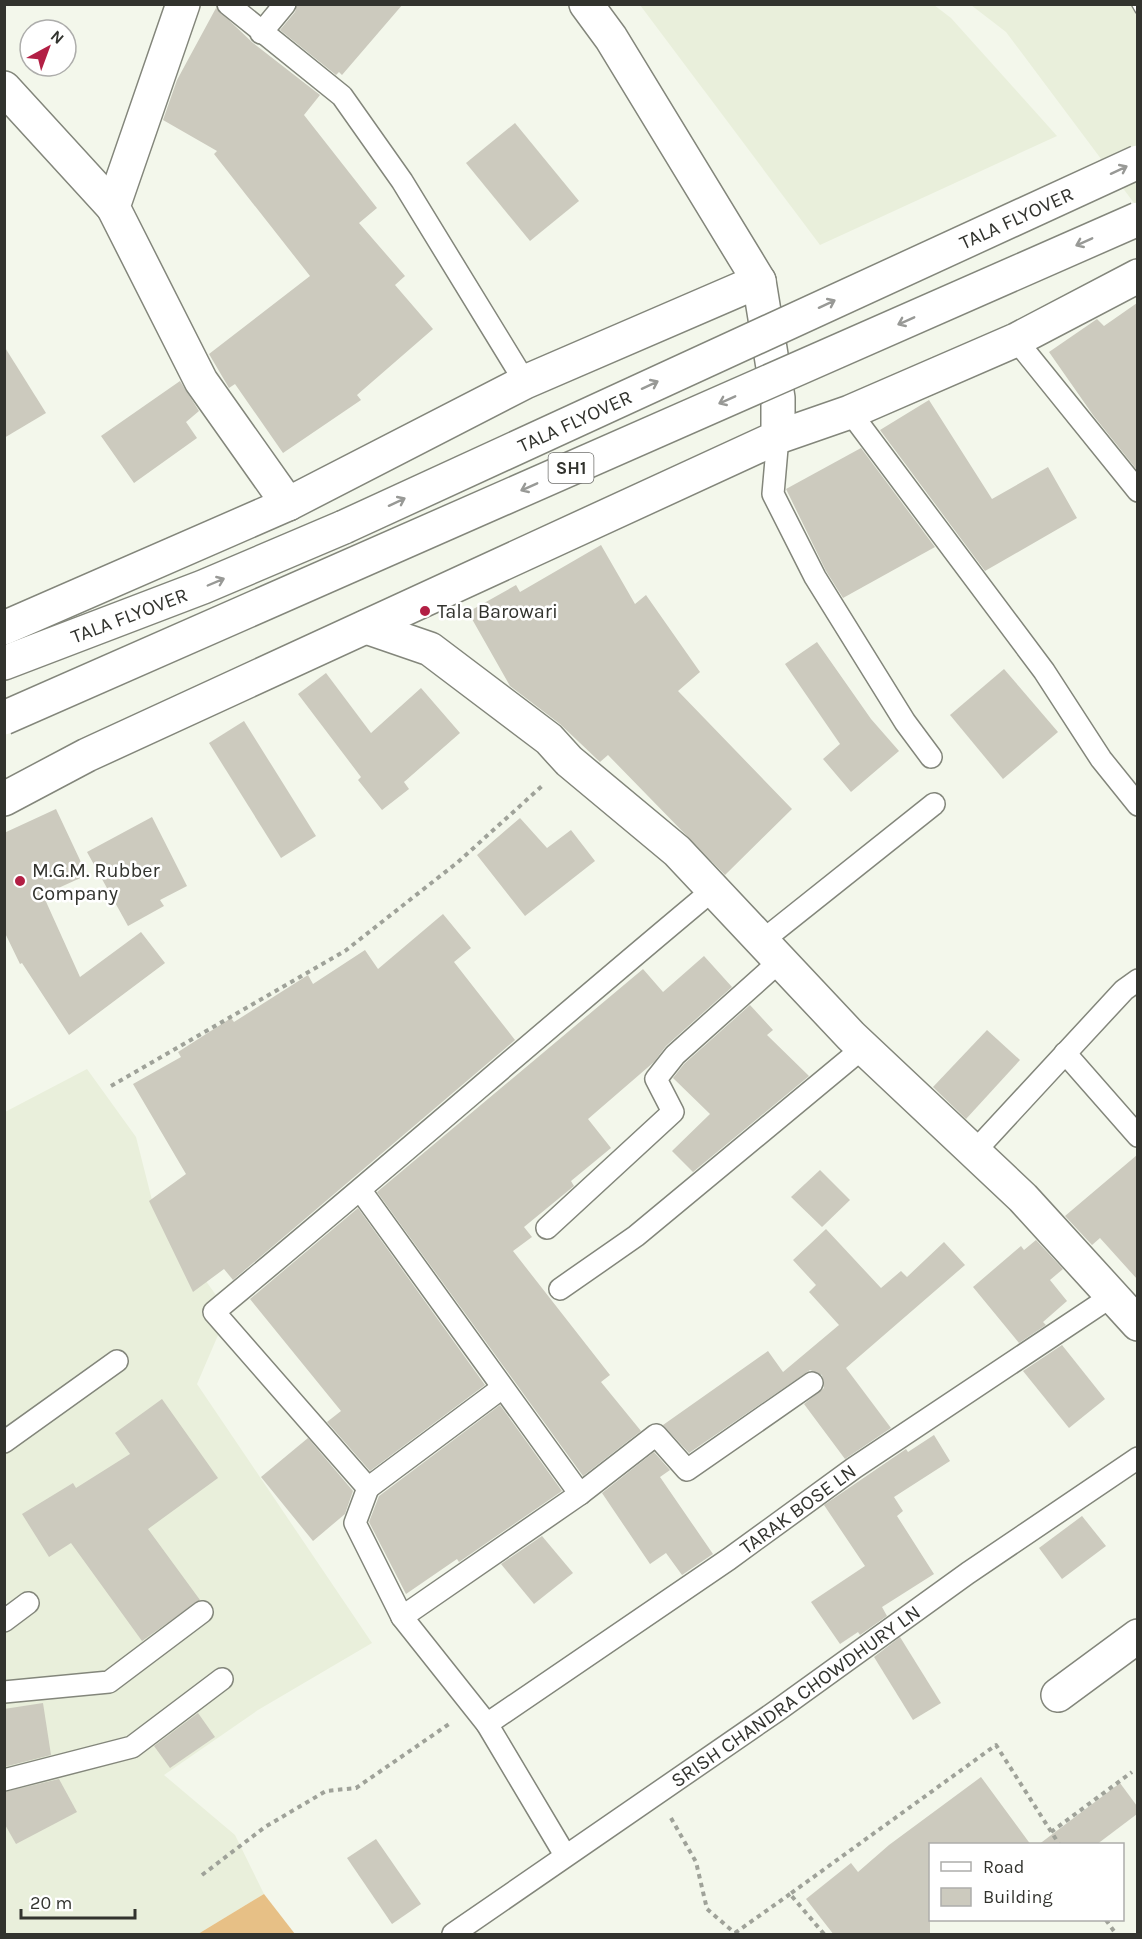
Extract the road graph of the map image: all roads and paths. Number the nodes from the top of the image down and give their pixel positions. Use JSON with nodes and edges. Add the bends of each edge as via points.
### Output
{"nodes":[{"id":1,"x":183,"y":4,"type":"edge"},
{"id":2,"x":228,"y":4,"type":"edge"},
{"id":3,"x":285,"y":4,"type":"edge"},
{"id":4,"x":586,"y":4,"type":"edge"},
{"id":5,"x":261,"y":33,"type":"junction"},
{"id":6,"x":4,"y":88,"type":"edge"},
{"id":7,"x":1137,"y":162,"type":"edge"},
{"id":8,"x":113,"y":207,"type":"junction"},
{"id":9,"x":1137,"y":219,"type":"edge"},
{"id":10,"x":1137,"y":276,"type":"edge"},
{"id":11,"x":759,"y":281,"type":"junction"},
{"id":12,"x":1016,"y":340,"type":"junction"},
{"id":13,"x":525,"y":382,"type":"junction"},
{"id":14,"x":850,"y":412,"type":"junction"},
{"id":15,"x":778,"y":437,"type":"junction"},
{"id":16,"x":1137,"y":491,"type":"edge"},
{"id":17,"x":288,"y":504,"type":"junction"},
{"id":18,"x":366,"y":627,"type":"junction"},
{"id":19,"x":4,"y":628,"type":"edge"},
{"id":20,"x":4,"y":663,"type":"edge"},
{"id":21,"x":4,"y":718,"type":"edge"},
{"id":22,"x":931,"y":757,"type":"dead end"},
{"id":23,"x":569,"y":761,"type":"junction"},
{"id":24,"x":4,"y":799,"type":"edge"},
{"id":25,"x":934,"y":804,"type":"dead end"},
{"id":26,"x":1137,"y":805,"type":"edge"},
{"id":27,"x":714,"y":889,"type":"junction"},
{"id":28,"x":771,"y":951,"type":"junction"},
{"id":29,"x":1137,"y":980,"type":"edge"},
{"id":30,"x":864,"y":1047,"type":"junction"},
{"id":31,"x":1065,"y":1053,"type":"junction"},
{"id":32,"x":111,"y":1086,"type":"dead end"},
{"id":33,"x":1137,"y":1136,"type":"edge"},
{"id":34,"x":975,"y":1151,"type":"junction"},
{"id":35,"x":361,"y":1191,"type":"junction"},
{"id":36,"x":547,"y":1228,"type":"dead end"},
{"id":37,"x":560,"y":1289,"type":"dead end"},
{"id":38,"x":1112,"y":1296,"type":"junction"},
{"id":39,"x":1137,"y":1324,"type":"edge"},
{"id":40,"x":117,"y":1361,"type":"dead end"},
{"id":41,"x":812,"y":1383,"type":"dead end"},
{"id":42,"x":502,"y":1388,"type":"junction"},
{"id":43,"x":4,"y":1442,"type":"edge"},
{"id":44,"x":1137,"y":1458,"type":"edge"},
{"id":45,"x":368,"y":1488,"type":"junction"},
{"id":46,"x":580,"y":1494,"type":"junction"},
{"id":47,"x":28,"y":1603,"type":"dead end"},
{"id":48,"x":202,"y":1612,"type":"dead end"},
{"id":49,"x":402,"y":1617,"type":"junction"},
{"id":50,"x":4,"y":1621,"type":"edge"},
{"id":51,"x":1137,"y":1636,"type":"edge"},
{"id":52,"x":222,"y":1679,"type":"dead end"},
{"id":53,"x":4,"y":1692,"type":"edge"},
{"id":54,"x":1058,"y":1695,"type":"dead end"},
{"id":55,"x":480,"y":1716,"type":"junction"},
{"id":56,"x":1132,"y":1772,"type":"dead end"},
{"id":57,"x":4,"y":1780,"type":"edge"},
{"id":58,"x":657,"y":1793,"type":"junction"},
{"id":59,"x":1051,"y":1832,"type":"junction"},
{"id":60,"x":1058,"y":1843,"type":"edge"},
{"id":61,"x":565,"y":1855,"type":"junction"},
{"id":62,"x":202,"y":1875,"type":"dead end"},
{"id":63,"x":790,"y":1894,"type":"junction"},
{"id":64,"x":1107,"y":1921,"type":"edge"},
{"id":65,"x":735,"y":1934,"type":"edge"},
{"id":66,"x":453,"y":1935,"type":"edge"},
{"id":67,"x":824,"y":1935,"type":"edge"},
{"id":68,"x":1116,"y":1935,"type":"edge"}],
"edges":[{"from":1,"to":8,"type":"street"},
{"from":2,"to":5,"type":"lane"},
{"from":3,"to":5,"type":"lane"},
{"from":4,"to":11,"type":"street","via":[[611,38]]},
{"from":5,"to":13,"type":"lane","via":[[342,96],[402,181]]},
{"from":6,"to":8,"type":"street"},
{"from":20,"to":7,"type":"street","name":"TALA FLYOVER","one_way":true,"bridge":true,"via":[[204,588]]},
{"from":8,"to":17,"type":"street","via":[[201,381]]},
{"from":9,"to":21,"type":"street","name":"TALA FLYOVER","number":"SH1","one_way":true,"bridge":true},
{"from":10,"to":12,"type":"street"},
{"from":11,"to":13,"type":"street"},
{"from":11,"to":15,"type":"street","via":[[778,399]]},
{"from":12,"to":14,"type":"street"},
{"from":12,"to":16,"type":"lane"},
{"from":13,"to":17,"type":"street"},
{"from":14,"to":15,"type":"street"},
{"from":14,"to":26,"type":"lane","via":[[1044,671],[1101,759]]},
{"from":15,"to":18,"type":"street"},
{"from":15,"to":22,"type":"lane","via":[[773,494],[815,577]]},
{"from":17,"to":19,"type":"street"},
{"from":18,"to":23,"type":"street","via":[[430,649],[549,739]]},
{"from":18,"to":24,"type":"street","via":[[87,755]]},
{"from":23,"to":27,"type":"street","via":[[677,851]]},
{"from":23,"to":32,"type":"path","via":[[458,862],[345,951]]},
{"from":25,"to":28,"type":"lane"},
{"from":27,"to":28,"type":"street"},
{"from":27,"to":35,"type":"lane"},
{"from":28,"to":30,"type":"street"},
{"from":28,"to":36,"type":"lane","via":[[657,1079],[674,1112]]},
{"from":29,"to":31,"type":"lane"},
{"from":30,"to":34,"type":"street"},
{"from":30,"to":37,"type":"lane","via":[[636,1236]]},
{"from":31,"to":33,"type":"lane"},
{"from":31,"to":34,"type":"lane"},
{"from":34,"to":38,"type":"street"},
{"from":35,"to":42,"type":"lane"},
{"from":35,"to":45,"type":"lane","via":[[214,1312]]},
{"from":38,"to":39,"type":"street"},
{"from":38,"to":55,"type":"lane","name":"TARAK BOSE LN","via":[[855,1468],[729,1559]]},
{"from":40,"to":43,"type":"lane"},
{"from":41,"to":46,"type":"lane","via":[[687,1470],[656,1436]]},
{"from":42,"to":45,"type":"lane"},
{"from":42,"to":46,"type":"lane"},
{"from":44,"to":58,"type":"lane","name":"SRISH CHANDRA CHOWDHURY LN"},
{"from":45,"to":49,"type":"lane","via":[[355,1523]]},
{"from":46,"to":49,"type":"lane"},
{"from":47,"to":50,"type":"lane"},
{"from":48,"to":53,"type":"lane","via":[[109,1682]]},
{"from":49,"to":55,"type":"lane"},
{"from":51,"to":54,"type":"street"},
{"from":52,"to":57,"type":"lane","via":[[132,1747]]},
{"from":55,"to":61,"type":"lane"},
{"from":55,"to":62,"type":"path","via":[[356,1788],[326,1791],[265,1827]]},
{"from":56,"to":59,"type":"path"},
{"from":58,"to":61,"type":"lane","name":"SRISH CHANDRA CHOWDHURY LN"},
{"from":58,"to":65,"type":"path","via":[[696,1862],[707,1909]]},
{"from":59,"to":60,"type":"path"},
{"from":59,"to":63,"type":"path","via":[[996,1745]]},
{"from":61,"to":66,"type":"lane","name":"SRISH CHANDRA CHOWDHURY LN"},
{"from":63,"to":65,"type":"path"},
{"from":63,"to":67,"type":"path"},
{"from":64,"to":68,"type":"path"}]}
